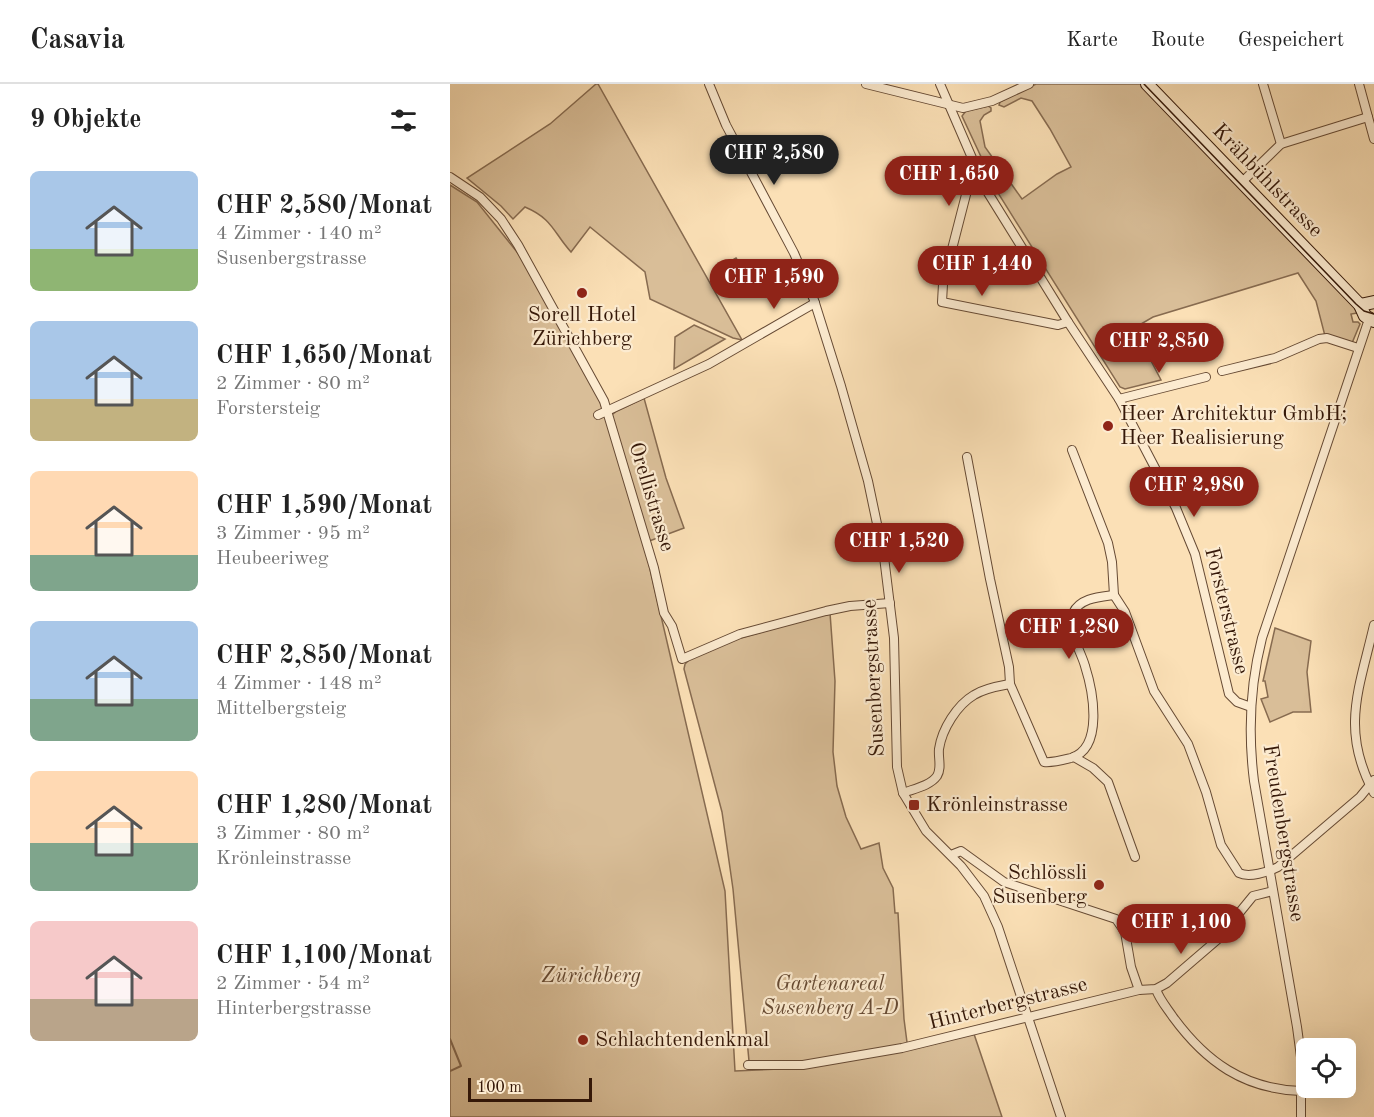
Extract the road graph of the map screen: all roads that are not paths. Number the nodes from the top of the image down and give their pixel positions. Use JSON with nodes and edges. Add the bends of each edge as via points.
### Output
{"nodes":[{"id":1,"x":709,"y":84,"type":"edge"},
{"id":2,"x":866,"y":84,"type":"edge"},
{"id":3,"x":940,"y":84,"type":"edge"},
{"id":4,"x":1029,"y":84,"type":"edge"},
{"id":5,"x":1147,"y":84,"type":"edge"},
{"id":6,"x":1263,"y":84,"type":"edge"},
{"id":7,"x":1359,"y":84,"type":"edge"},
{"id":8,"x":950,"y":106,"type":"junction"},
{"id":9,"x":1368,"y":117,"type":"junction"},
{"id":10,"x":1374,"y":139,"type":"edge"},
{"id":11,"x":1281,"y":144,"type":"junction"},
{"id":12,"x":980,"y":174,"type":"junction"},
{"id":13,"x":450,"y":177,"type":"edge"},
{"id":14,"x":1242,"y":182,"type":"junction"},
{"id":15,"x":1374,"y":302,"type":"edge"},
{"id":16,"x":815,"y":303,"type":"junction"},
{"id":17,"x":1360,"y":305,"type":"junction"},
{"id":18,"x":1371,"y":320,"type":"edge"},
{"id":19,"x":1068,"y":322,"type":"junction"},
{"id":20,"x":1358,"y":348,"type":"junction"},
{"id":21,"x":1222,"y":371,"type":"dead end"},
{"id":22,"x":1206,"y":376,"type":"dead end"},
{"id":23,"x":1119,"y":399,"type":"junction"},
{"id":24,"x":607,"y":411,"type":"junction"},
{"id":25,"x":598,"y":415,"type":"dead end"},
{"id":26,"x":1072,"y":450,"type":"dead end"},
{"id":27,"x":967,"y":457,"type":"dead end"},
{"id":28,"x":1114,"y":595,"type":"junction"},
{"id":29,"x":890,"y":603,"type":"junction"},
{"id":30,"x":1374,"y":625,"type":"edge"},
{"id":31,"x":1010,"y":684,"type":"junction"},
{"id":32,"x":1251,"y":707,"type":"junction"},
{"id":33,"x":1074,"y":757,"type":"junction"},
{"id":34,"x":1373,"y":786,"type":"edge"},
{"id":35,"x":903,"y":793,"type":"junction"},
{"id":36,"x":951,"y":855,"type":"junction"},
{"id":37,"x":1135,"y":857,"type":"dead end"},
{"id":38,"x":1269,"y":871,"type":"junction"},
{"id":39,"x":1273,"y":891,"type":"junction"},
{"id":40,"x":1156,"y":989,"type":"junction"},
{"id":41,"x":1139,"y":990,"type":"junction"},
{"id":42,"x":1028,"y":1018,"type":"junction"},
{"id":43,"x":1298,"y":1038,"type":"edge"},
{"id":44,"x":748,"y":1065,"type":"dead end"},
{"id":45,"x":1296,"y":1091,"type":"edge"},
{"id":46,"x":1301,"y":1098,"type":"edge"},
{"id":47,"x":1061,"y":1117,"type":"edge"},
{"id":48,"x":1301,"y":1117,"type":"edge"}],
"edges":[{"from":1,"to":16,"type":"street","name":"Susenbergstrasse"},
{"from":2,"to":8,"type":"street"},
{"from":3,"to":8,"type":"street","name":"Forsterstrasse"},
{"from":4,"to":8,"type":"street","via":[[976,106]]},
{"from":5,"to":14,"type":"street","name":"Krähbühlstrasse"},
{"from":6,"to":11,"type":"street"},
{"from":7,"to":9,"type":"street"},
{"from":8,"to":12,"type":"street","name":"Forsterstrasse"},
{"from":9,"to":10,"type":"street"},
{"from":9,"to":11,"type":"street"},
{"from":11,"to":14,"type":"street"},
{"from":12,"to":19,"type":"street","name":"Forsterstrasse"},
{"from":12,"to":19,"type":"street","via":[[969,183],[943,284],[942,302],[1058,326]]},
{"from":13,"to":24,"type":"street","name":"Orellistrasse","via":[[480,197],[501,219]]},
{"from":14,"to":17,"type":"street","name":"Krähbühlstrasse"},
{"from":15,"to":17,"type":"street"},
{"from":16,"to":24,"type":"street","via":[[710,364]]},
{"from":16,"to":29,"type":"street","name":"Susenbergstrasse","via":[[868,481]]},
{"from":17,"to":18,"type":"street","name":"Krähbühlstrasse"},
{"from":18,"to":20,"type":"street","name":"Freudenbergstrasse"},
{"from":19,"to":23,"type":"street","name":"Forsterstrasse"},
{"from":20,"to":21,"type":"street","via":[[1319,339],[1275,358]]},
{"from":20,"to":32,"type":"street","name":"Freudenbergstrasse","via":[[1262,638]]},
{"from":22,"to":23,"type":"street"},
{"from":23,"to":32,"type":"street","name":"Forsterstrasse","via":[[1190,543],[1229,694]]},
{"from":24,"to":25,"type":"street"},
{"from":24,"to":29,"type":"street","name":"Orellistrasse","via":[[664,613],[682,659],[740,634],[850,606]]},
{"from":26,"to":28,"type":"street","via":[[1083,465],[1108,543]]},
{"from":27,"to":31,"type":"street"},
{"from":28,"to":33,"type":"street","via":[[1084,601],[1071,620],[1086,668],[1093,726],[1091,740]]},
{"from":28,"to":38,"type":"street","via":[[1125,612],[1154,691],[1188,744],[1226,856],[1241,875]]},
{"from":29,"to":35,"type":"street","name":"Susenbergstrasse","via":[[897,767]]},
{"from":30,"to":34,"type":"street","via":[[1354,715],[1356,746]]},
{"from":31,"to":33,"type":"street","via":[[1042,761]]},
{"from":31,"to":35,"type":"street","via":[[970,698],[942,736],[936,777]]},
{"from":32,"to":38,"type":"street","name":"Freudenbergstrasse","via":[[1251,756]]},
{"from":33,"to":37,"type":"street","via":[[1108,782]]},
{"from":34,"to":38,"type":"street","via":[[1284,863]]},
{"from":35,"to":36,"type":"street","name":"Susenbergstrasse","via":[[926,831]]},
{"from":36,"to":41,"type":"street","via":[[961,851],[1004,882],[1116,919],[1125,932]]},
{"from":36,"to":42,"type":"street","name":"Susenbergstrasse","via":[[976,885],[993,916]]},
{"from":38,"to":39,"type":"street","name":"Freudenbergstrasse"},
{"from":39,"to":40,"type":"street","via":[[1253,896],[1217,940]]},
{"from":39,"to":43,"type":"street","name":"Freudenbergstrasse"},
{"from":40,"to":41,"type":"street","name":"Hinterbergstrasse"},
{"from":40,"to":45,"type":"street","via":[[1184,1031],[1229,1072],[1261,1086]]},
{"from":41,"to":42,"type":"street","name":"Hinterbergstrasse"},
{"from":42,"to":44,"type":"street","name":"Hinterbergstrasse","via":[[834,1060],[786,1067]]},
{"from":42,"to":47,"type":"street","name":"Susenbergstrasse"},
{"from":46,"to":48,"type":"street","name":"Freudenbergstrasse"}]}
